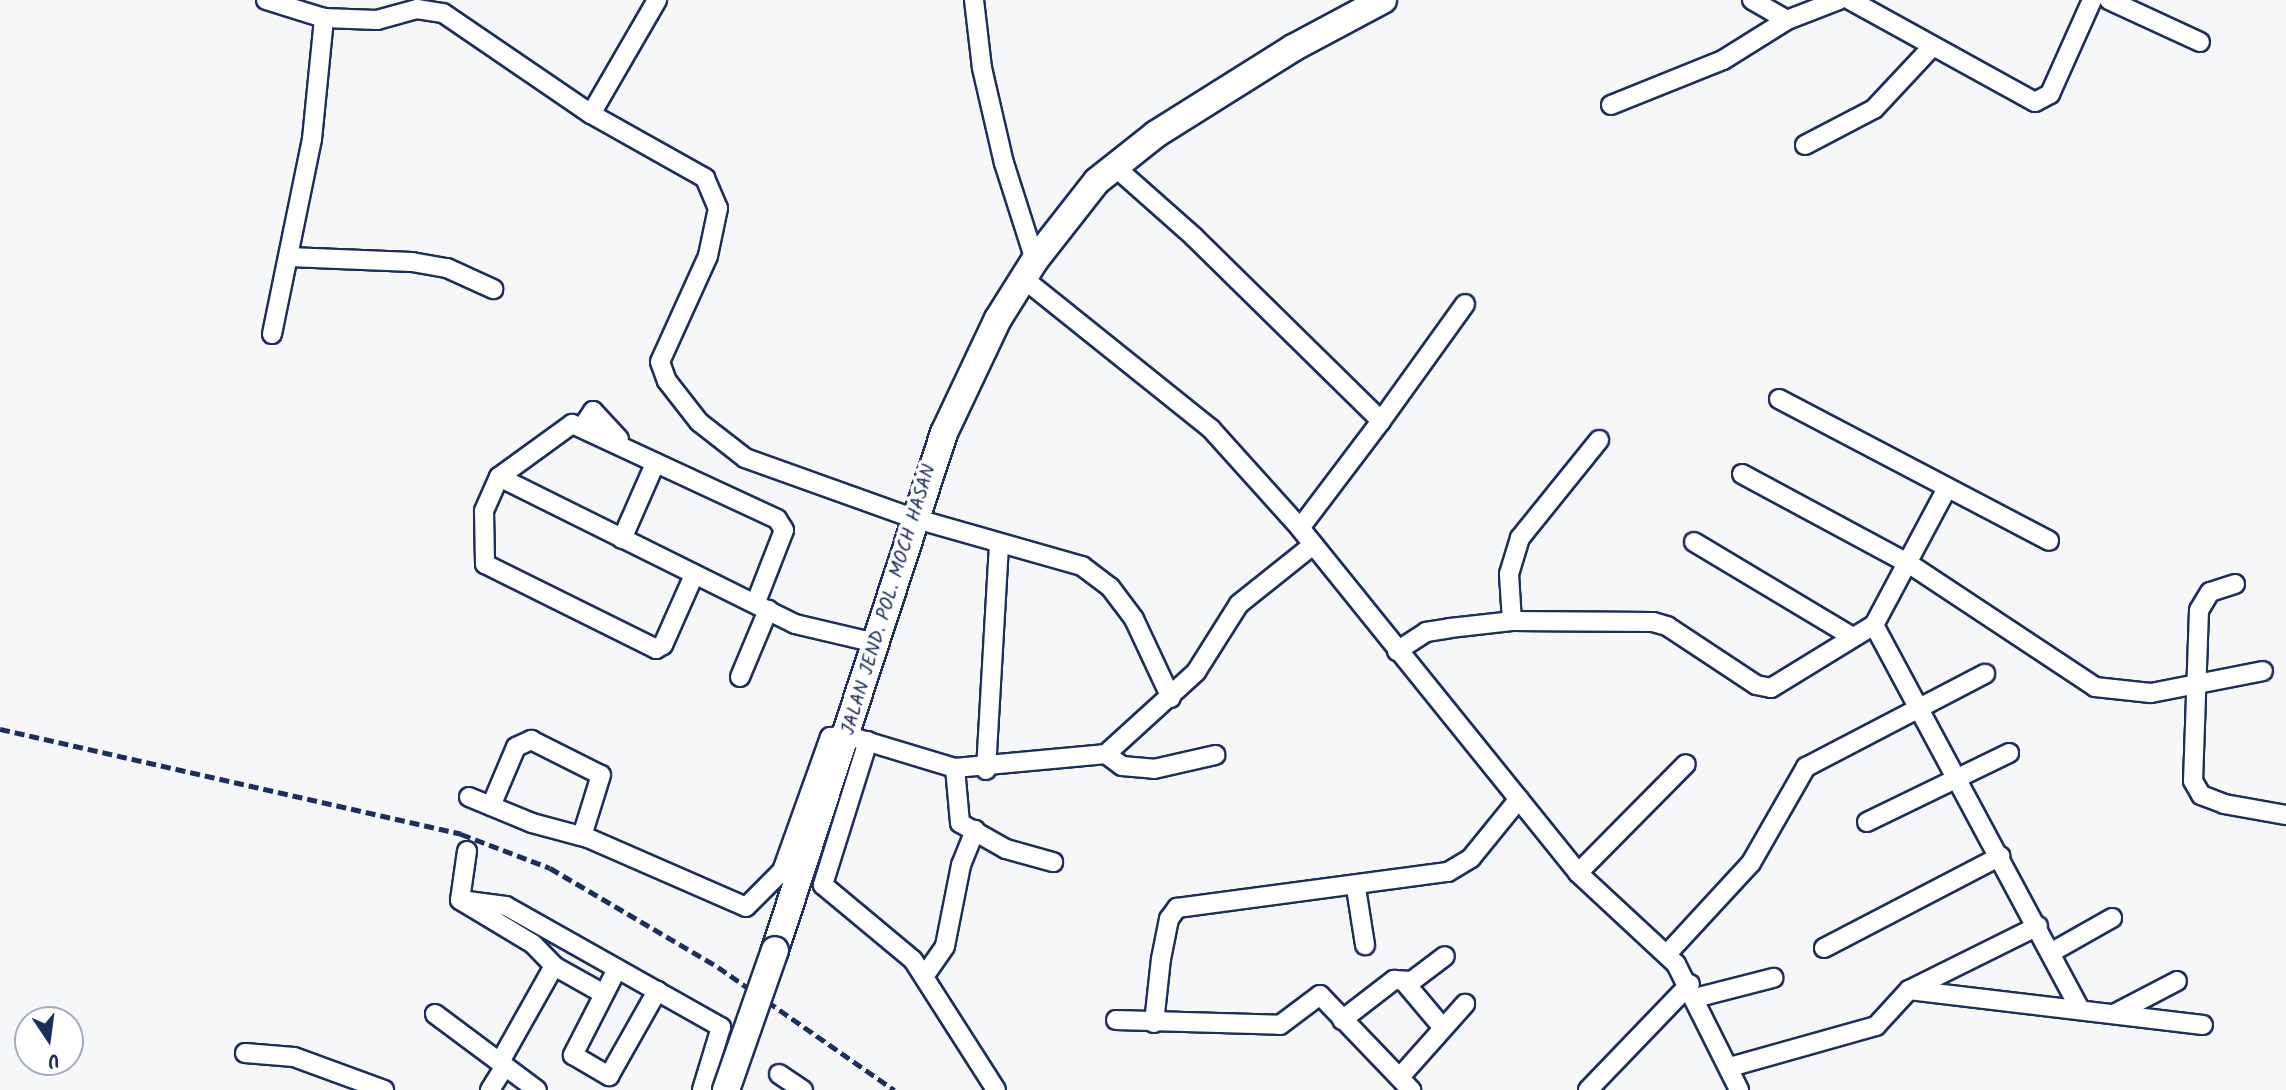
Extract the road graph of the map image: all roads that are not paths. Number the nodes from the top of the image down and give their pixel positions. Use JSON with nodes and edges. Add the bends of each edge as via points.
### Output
{"nodes":[{"id":1,"x":266,"y":0,"type":"edge"},
{"id":2,"x":657,"y":0,"type":"edge"},
{"id":3,"x":974,"y":0,"type":"edge"},
{"id":4,"x":1383,"y":0,"type":"edge"},
{"id":5,"x":1752,"y":0,"type":"edge"},
{"id":6,"x":1839,"y":0,"type":"edge"},
{"id":7,"x":1850,"y":0,"type":"edge"},
{"id":8,"x":2092,"y":0,"type":"edge"},
{"id":9,"x":2109,"y":0,"type":"edge"},
{"id":10,"x":324,"y":18,"type":"junction"},
{"id":11,"x":1787,"y":20,"type":"junction"},
{"id":12,"x":2200,"y":42,"type":"dead end"},
{"id":13,"x":1932,"y":47,"type":"junction"},
{"id":14,"x":1611,"y":105,"type":"dead end"},
{"id":15,"x":591,"y":114,"type":"junction"},
{"id":16,"x":1805,"y":145,"type":"dead end"},
{"id":17,"x":1114,"y":166,"type":"junction"},
{"id":18,"x":289,"y":257,"type":"junction"},
{"id":19,"x":1030,"y":270,"type":"junction"},
{"id":20,"x":493,"y":289,"type":"dead end"},
{"id":21,"x":1465,"y":304,"type":"dead end"},
{"id":22,"x":272,"y":334,"type":"dead end"},
{"id":23,"x":1779,"y":399,"type":"dead end"},
{"id":24,"x":1381,"y":421,"type":"junction"},
{"id":25,"x":1599,"y":440,"type":"dead end"},
{"id":26,"x":655,"y":464,"type":"junction"},
{"id":27,"x":1742,"y":474,"type":"dead end"},
{"id":28,"x":499,"y":477,"type":"junction"},
{"id":29,"x":1947,"y":488,"type":"junction"},
{"id":30,"x":913,"y":518,"type":"junction"},
{"id":31,"x":1300,"y":528,"type":"junction"},
{"id":32,"x":622,"y":539,"type":"junction"},
{"id":33,"x":2049,"y":541,"type":"dead end"},
{"id":34,"x":1694,"y":542,"type":"dead end"},
{"id":35,"x":999,"y":543,"type":"junction"},
{"id":36,"x":1313,"y":545,"type":"junction"},
{"id":37,"x":1911,"y":565,"type":"junction"},
{"id":38,"x":694,"y":575,"type":"junction"},
{"id":39,"x":2235,"y":584,"type":"dead end"},
{"id":40,"x":762,"y":606,"type":"junction"},
{"id":41,"x":1512,"y":621,"type":"junction"},
{"id":42,"x":1874,"y":625,"type":"junction"},
{"id":43,"x":1853,"y":637,"type":"junction"},
{"id":44,"x":876,"y":642,"type":"junction"},
{"id":45,"x":1397,"y":651,"type":"junction"},
{"id":46,"x":2263,"y":671,"type":"dead end"},
{"id":47,"x":1984,"y":674,"type":"dead end"},
{"id":48,"x":740,"y":677,"type":"dead end"},
{"id":49,"x":2198,"y":685,"type":"junction"},
{"id":50,"x":1171,"y":698,"type":"junction"},
{"id":51,"x":1918,"y":706,"type":"junction"},
{"id":52,"x":858,"y":738,"type":"junction"},
{"id":53,"x":2009,"y":753,"type":"dead end"},
{"id":54,"x":1106,"y":754,"type":"junction"},
{"id":55,"x":1215,"y":755,"type":"dead end"},
{"id":56,"x":1686,"y":764,"type":"dead end"},
{"id":57,"x":954,"y":768,"type":"junction"},
{"id":58,"x":986,"y":770,"type":"junction"},
{"id":59,"x":1959,"y":780,"type":"junction"},
{"id":60,"x":469,"y":797,"type":"dead end"},
{"id":61,"x":1519,"y":799,"type":"junction"},
{"id":62,"x":491,"y":806,"type":"junction"},
{"id":63,"x":2286,"y":815,"type":"edge"},
{"id":64,"x":1867,"y":822,"type":"dead end"},
{"id":65,"x":975,"y":830,"type":"junction"},
{"id":66,"x":582,"y":836,"type":"junction"},
{"id":67,"x":467,"y":850,"type":"dead end"},
{"id":68,"x":2001,"y":856,"type":"junction"},
{"id":69,"x":1053,"y":862,"type":"dead end"},
{"id":70,"x":1578,"y":873,"type":"junction"},
{"id":71,"x":1356,"y":888,"type":"junction"},
{"id":72,"x":460,"y":900,"type":"junction"},
{"id":73,"x":2112,"y":918,"type":"dead end"},
{"id":74,"x":2038,"y":926,"type":"junction"},
{"id":75,"x":1365,"y":945,"type":"dead end"},
{"id":76,"x":1824,"y":948,"type":"dead end"},
{"id":77,"x":2052,"y":952,"type":"junction"},
{"id":78,"x":1667,"y":954,"type":"junction"},
{"id":79,"x":1445,"y":956,"type":"dead end"},
{"id":80,"x":554,"y":966,"type":"junction"},
{"id":81,"x":617,"y":969,"type":"junction"},
{"id":82,"x":925,"y":975,"type":"junction"},
{"id":83,"x":1773,"y":978,"type":"dead end"},
{"id":84,"x":2177,"y":981,"type":"dead end"},
{"id":85,"x":1406,"y":984,"type":"junction"},
{"id":86,"x":1909,"y":990,"type":"junction"},
{"id":87,"x":657,"y":991,"type":"junction"},
{"id":88,"x":1692,"y":991,"type":"junction"},
{"id":89,"x":604,"y":994,"type":"junction"},
{"id":90,"x":1465,"y":1004,"type":"dead end"},
{"id":91,"x":2080,"y":1009,"type":"junction"},
{"id":92,"x":435,"y":1014,"type":"dead end"},
{"id":93,"x":2114,"y":1014,"type":"junction"},
{"id":94,"x":1116,"y":1020,"type":"dead end"},
{"id":95,"x":1342,"y":1020,"type":"junction"},
{"id":96,"x":1154,"y":1023,"type":"junction"},
{"id":97,"x":2203,"y":1025,"type":"dead end"},
{"id":98,"x":1443,"y":1028,"type":"junction"},
{"id":99,"x":245,"y":1053,"type":"dead end"},
{"id":100,"x":502,"y":1064,"type":"junction"},
{"id":101,"x":1730,"y":1067,"type":"junction"},
{"id":102,"x":779,"y":1074,"type":"dead end"},
{"id":103,"x":604,"y":1083,"type":"edge"},
{"id":104,"x":1405,"y":1084,"type":"edge"},
{"id":105,"x":384,"y":1090,"type":"edge"},
{"id":106,"x":490,"y":1090,"type":"edge"},
{"id":107,"x":537,"y":1090,"type":"edge"},
{"id":108,"x":702,"y":1090,"type":"edge"},
{"id":109,"x":726,"y":1090,"type":"edge"},
{"id":110,"x":803,"y":1090,"type":"edge"},
{"id":111,"x":996,"y":1090,"type":"edge"},
{"id":112,"x":1588,"y":1090,"type":"edge"},
{"id":113,"x":1739,"y":1090,"type":"edge"}],
"edges":[{"from":1,"to":10,"type":"street"},
{"from":2,"to":15,"type":"street"},
{"from":3,"to":19,"type":"street","via":[[982,68]]},
{"from":4,"to":17,"type":"main road","name":"JALAN JEND. POL. MOCH HASAN","via":[[1187,113]]},
{"from":5,"to":11,"type":"street"},
{"from":6,"to":11,"type":"street"},
{"from":7,"to":13,"type":"street"},
{"from":8,"to":13,"type":"street","via":[[2050,94],[2040,101]]},
{"from":9,"to":12,"type":"street"},
{"from":10,"to":15,"type":"street","via":[[377,20],[416,9],[443,13]]},
{"from":10,"to":18,"type":"street","via":[[312,139]]},
{"from":11,"to":14,"type":"street","via":[[1723,60]]},
{"from":13,"to":16,"type":"street","via":[[1874,109]]},
{"from":15,"to":30,"type":"street","via":[[705,178],[714,188],[718,208],[708,256],[694,296],[660,351],[667,381],[699,422],[745,458]]},
{"from":17,"to":19,"type":"main road","name":"JALAN JEND. POL. MOCH HASAN"},
{"from":17,"to":24,"type":"street","via":[[1193,236]]},
{"from":18,"to":20,"type":"street","via":[[412,262],[447,268]]},
{"from":18,"to":22,"type":"street"},
{"from":19,"to":30,"type":"main road","name":"JALAN JEND. POL. MOCH HASAN","via":[[968,378]]},
{"from":19,"to":31,"type":"street","via":[[1211,429]]},
{"from":21,"to":24,"type":"street"},
{"from":23,"to":29,"type":"street"},
{"from":24,"to":31,"type":"street"},
{"from":25,"to":41,"type":"street","via":[[1520,538],[1509,575]]},
{"from":26,"to":28,"type":"street","via":[[583,426],[563,427]]},
{"from":26,"to":32,"type":"street"},
{"from":26,"to":40,"type":"street","via":[[782,524]]},
{"from":27,"to":37,"type":"street"},
{"from":28,"to":32,"type":"street"},
{"from":28,"to":38,"type":"street","via":[[484,511],[485,564],[656,649],[663,645]]},
{"from":29,"to":33,"type":"street"},
{"from":29,"to":37,"type":"street"},
{"from":30,"to":35,"type":"street"},
{"from":30,"to":44,"type":"main road","name":"JALAN JEND. POL. MOCH HASAN"},
{"from":31,"to":36,"type":"street"},
{"from":32,"to":38,"type":"street"},
{"from":34,"to":43,"type":"street"},
{"from":35,"to":50,"type":"street","via":[[1082,566],[1110,587],[1134,619]]},
{"from":35,"to":58,"type":"street"},
{"from":36,"to":45,"type":"street"},
{"from":36,"to":50,"type":"street","via":[[1230,614],[1196,672]]},
{"from":37,"to":42,"type":"street"},
{"from":37,"to":49,"type":"street","via":[[2095,687],[2151,693]]},
{"from":38,"to":40,"type":"street"},
{"from":39,"to":49,"type":"street","via":[[2220,587],[2203,600]]},
{"from":40,"to":44,"type":"street","via":[[819,632]]},
{"from":40,"to":48,"type":"street"},
{"from":41,"to":43,"type":"street","via":[[1661,624],[1768,688]]},
{"from":41,"to":45,"type":"street","via":[[1426,632]]},
{"from":42,"to":43,"type":"street"},
{"from":42,"to":51,"type":"street"},
{"from":44,"to":52,"type":"main road","name":"JALAN JEND. POL. MOCH HASAN"},
{"from":45,"to":61,"type":"street"},
{"from":46,"to":49,"type":"street"},
{"from":47,"to":51,"type":"street"},
{"from":49,"to":63,"type":"street","via":[[2193,781],[2202,795]]},
{"from":50,"to":54,"type":"street"},
{"from":51,"to":59,"type":"street"},
{"from":51,"to":78,"type":"street","via":[[1806,766],[1751,863]]},
{"from":52,"to":57,"type":"street"},
{"from":52,"to":66,"type":"street","via":[[828,738],[782,871],[753,905],[740,907]]},
{"from":52,"to":82,"type":"street","via":[[823,885],[889,935]]},
{"from":52,"to":109,"type":"main road","name":"JALAN JEND. POL. MOCH HASAN","bridge":true},
{"from":53,"to":59,"type":"street"},
{"from":54,"to":55,"type":"street","via":[[1122,765],[1154,769]]},
{"from":54,"to":58,"type":"street"},
{"from":56,"to":70,"type":"street"},
{"from":57,"to":58,"type":"street"},
{"from":57,"to":65,"type":"street","via":[[955,817]]},
{"from":59,"to":64,"type":"street"},
{"from":59,"to":68,"type":"street"},
{"from":60,"to":62,"type":"street"},
{"from":61,"to":70,"type":"street"},
{"from":61,"to":71,"type":"street","via":[[1461,866]]},
{"from":62,"to":66,"type":"street"},
{"from":62,"to":66,"type":"street","via":[[516,747],[531,740],[601,775]]},
{"from":65,"to":69,"type":"street","via":[[1006,849]]},
{"from":65,"to":82,"type":"street","via":[[961,865],[945,946]]},
{"from":67,"to":72,"type":"street"},
{"from":68,"to":74,"type":"street"},
{"from":68,"to":76,"type":"street"},
{"from":70,"to":78,"type":"street"},
{"from":71,"to":75,"type":"street"},
{"from":71,"to":96,"type":"street","via":[[1172,912]]},
{"from":72,"to":80,"type":"street","via":[[533,944]]},
{"from":72,"to":81,"type":"street","via":[[506,906]]},
{"from":73,"to":77,"type":"street"},
{"from":74,"to":77,"type":"street"},
{"from":74,"to":86,"type":"street"},
{"from":77,"to":91,"type":"street"},
{"from":78,"to":88,"type":"street"},
{"from":79,"to":85,"type":"street"},
{"from":80,"to":89,"type":"street"},
{"from":80,"to":100,"type":"street"},
{"from":81,"to":87,"type":"street"},
{"from":81,"to":89,"type":"street"},
{"from":82,"to":111,"type":"street"},
{"from":83,"to":88,"type":"street"},
{"from":84,"to":93,"type":"street"},
{"from":85,"to":95,"type":"street","via":[[1394,980]]},
{"from":85,"to":98,"type":"street"},
{"from":86,"to":91,"type":"street"},
{"from":86,"to":101,"type":"street","via":[[1876,1026]]},
{"from":87,"to":103,"type":"street"},
{"from":87,"to":108,"type":"street","via":[[721,1027]]},
{"from":88,"to":101,"type":"street"},
{"from":88,"to":112,"type":"street"},
{"from":89,"to":103,"type":"street","via":[[566,1052]]},
{"from":90,"to":98,"type":"street"},
{"from":91,"to":93,"type":"street"},
{"from":92,"to":100,"type":"street"},
{"from":93,"to":97,"type":"street"},
{"from":94,"to":96,"type":"street"},
{"from":95,"to":96,"type":"street","via":[[1320,995],[1280,1025],[1222,1019],[1182,1026]]},
{"from":95,"to":104,"type":"street"},
{"from":98,"to":104,"type":"street"},
{"from":99,"to":105,"type":"street","via":[[294,1057]]},
{"from":100,"to":106,"type":"street"},
{"from":100,"to":107,"type":"street"},
{"from":101,"to":113,"type":"street"},
{"from":102,"to":110,"type":"street"}]}
